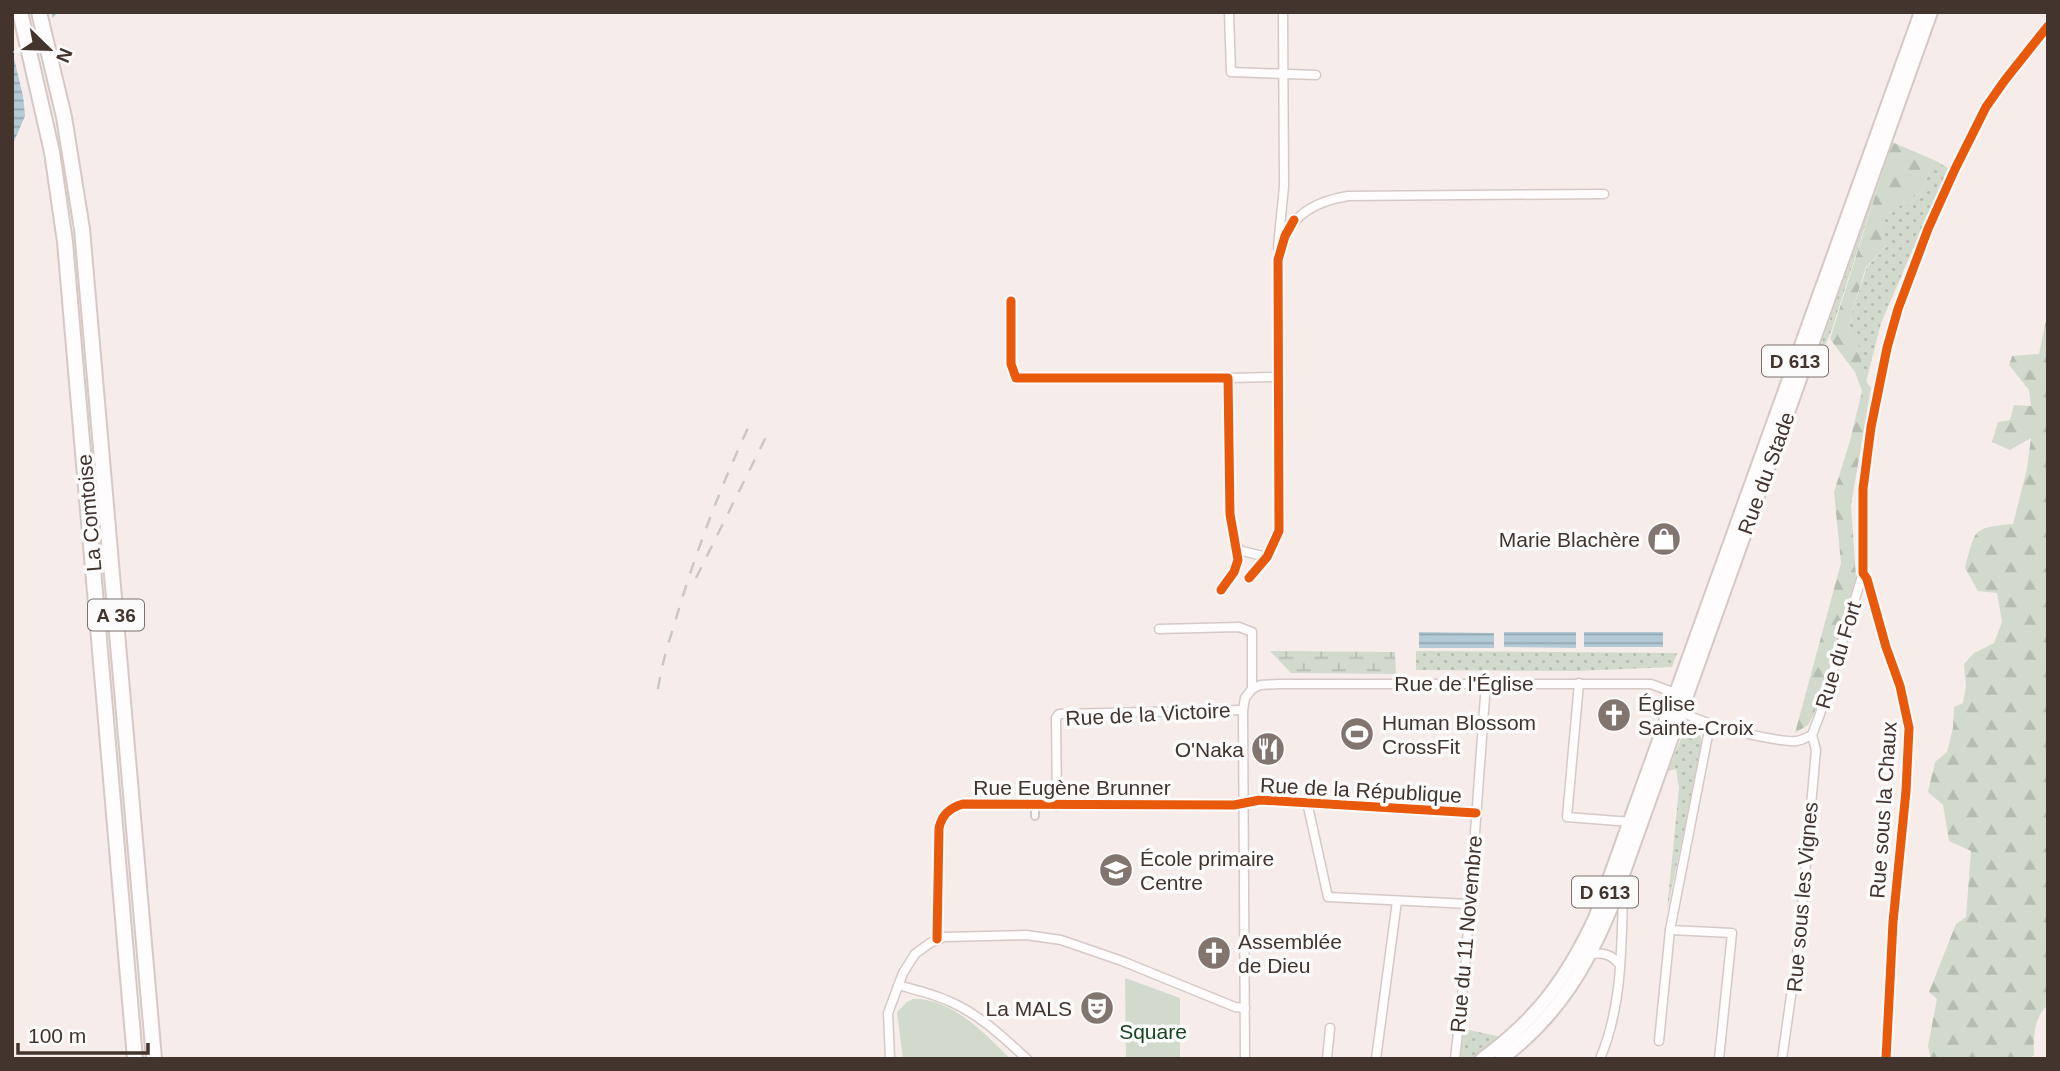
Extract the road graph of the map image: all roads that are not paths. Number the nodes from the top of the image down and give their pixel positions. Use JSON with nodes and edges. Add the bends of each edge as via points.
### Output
{"nodes":[{"id":1,"x":20,"y":12,"type":"edge"},
{"id":2,"x":39,"y":12,"type":"edge"},
{"id":3,"x":1230,"y":12,"type":"edge"},
{"id":4,"x":1283,"y":12,"type":"edge"},
{"id":5,"x":1921,"y":12,"type":"edge"},
{"id":6,"x":1931,"y":12,"type":"edge"},
{"id":7,"x":2048,"y":26,"type":"edge"},
{"id":8,"x":1918,"y":33,"type":"junction"},
{"id":9,"x":1283,"y":72,"type":"junction"},
{"id":10,"x":1316,"y":75,"type":"dead end"},
{"id":11,"x":1604,"y":194,"type":"dead end"},
{"id":12,"x":1278,"y":260,"type":"junction"},
{"id":13,"x":1011,"y":300,"type":"dead end"},
{"id":14,"x":1278,"y":377,"type":"junction"},
{"id":15,"x":1228,"y":378,"type":"junction"},
{"id":16,"x":1235,"y":546,"type":"junction"},
{"id":17,"x":1267,"y":556,"type":"junction"},
{"id":18,"x":1863,"y":573,"type":"junction"},
{"id":19,"x":1249,"y":578,"type":"dead end"},
{"id":20,"x":1221,"y":590,"type":"dead end"},
{"id":21,"x":1159,"y":629,"type":"dead end"},
{"id":22,"x":1486,"y":683,"type":"junction"},
{"id":23,"x":1579,"y":683,"type":"junction"},
{"id":24,"x":1691,"y":683,"type":"junction"},
{"id":25,"x":1252,"y":689,"type":"junction"},
{"id":26,"x":1675,"y":693,"type":"junction"},
{"id":27,"x":1243,"y":710,"type":"junction"},
{"id":28,"x":1680,"y":712,"type":"junction"},
{"id":29,"x":1710,"y":725,"type":"junction"},
{"id":30,"x":1812,"y":735,"type":"junction"},
{"id":31,"x":1244,"y":802,"type":"junction"},
{"id":32,"x":1307,"y":802,"type":"junction"},
{"id":33,"x":1035,"y":805,"type":"junction"},
{"id":34,"x":1057,"y":806,"type":"junction"},
{"id":35,"x":1476,"y":813,"type":"junction"},
{"id":36,"x":1035,"y":816,"type":"dead end"},
{"id":37,"x":1631,"y":822,"type":"junction"},
{"id":38,"x":1620,"y":884,"type":"junction"},
{"id":39,"x":1397,"y":901,"type":"junction"},
{"id":40,"x":1469,"y":904,"type":"junction"},
{"id":41,"x":1670,"y":930,"type":"junction"},
{"id":42,"x":937,"y":939,"type":"junction"},
{"id":43,"x":1591,"y":954,"type":"junction"},
{"id":44,"x":1620,"y":965,"type":"junction"},
{"id":45,"x":898,"y":985,"type":"junction"},
{"id":46,"x":1245,"y":1008,"type":"junction"},
{"id":47,"x":1330,"y":1028,"type":"dead end"},
{"id":48,"x":1659,"y":1041,"type":"dead end"},
{"id":49,"x":135,"y":1059,"type":"edge"},
{"id":50,"x":154,"y":1059,"type":"edge"},
{"id":51,"x":890,"y":1059,"type":"edge"},
{"id":52,"x":1027,"y":1059,"type":"edge"},
{"id":53,"x":1245,"y":1059,"type":"edge"},
{"id":54,"x":1327,"y":1059,"type":"edge"},
{"id":55,"x":1376,"y":1059,"type":"edge"},
{"id":56,"x":1455,"y":1059,"type":"edge"},
{"id":57,"x":1482,"y":1059,"type":"edge"},
{"id":58,"x":1501,"y":1059,"type":"edge"},
{"id":59,"x":1600,"y":1059,"type":"edge"},
{"id":60,"x":1719,"y":1059,"type":"edge"},
{"id":61,"x":1782,"y":1059,"type":"edge"},
{"id":62,"x":1886,"y":1059,"type":"edge"}],
"edges":[{"from":1,"to":49,"type":"highway","name":"La Comtoise","number":"A 36","via":[[61,210]]},
{"from":2,"to":50,"type":"highway","name":"La Comtoise","number":"A 36","via":[[74,172],[88,285]]},
{"from":3,"to":9,"type":"street","via":[[1231,72]]},
{"from":4,"to":9,"type":"street"},
{"from":5,"to":8,"type":"main road","number":"D 613"},
{"from":6,"to":8,"type":"main road","number":"D 613"},
{"from":7,"to":18,"type":"street","name":"Rue sous la Chaux","via":[[1986,107],[1928,229],[1898,309],[1871,427],[1862,511]]},
{"from":8,"to":24,"type":"main road","name":"Rue du Stade","number":"D 613"},
{"from":8,"to":26,"type":"main road","name":"Rue du Stade","number":"D 613"},
{"from":9,"to":10,"type":"street"},
{"from":9,"to":12,"type":"street","via":[[1284,186]]},
{"from":11,"to":12,"type":"street","via":[[1330,199],[1294,220]]},
{"from":12,"to":14,"type":"street"},
{"from":13,"to":15,"type":"street","via":[[1011,364],[1016,378]]},
{"from":14,"to":15,"type":"street"},
{"from":14,"to":17,"type":"street","via":[[1279,531]]},
{"from":15,"to":16,"type":"street","via":[[1230,514]]},
{"from":16,"to":17,"type":"street"},
{"from":16,"to":20,"type":"street","via":[[1238,560]]},
{"from":17,"to":19,"type":"street"},
{"from":18,"to":30,"type":"street","name":"Rue du Fort"},
{"from":18,"to":62,"type":"street","name":"Rue sous la Chaux","via":[[1909,728]]},
{"from":21,"to":25,"type":"street","via":[[1239,627],[1252,632]]},
{"from":22,"to":23,"type":"street","name":"Rue de l'Église"},
{"from":22,"to":25,"type":"street","name":"Rue de l'Église","via":[[1279,684]]},
{"from":22,"to":35,"type":"street","name":"Rue du 11 Novembre"},
{"from":23,"to":26,"type":"street","name":"Rue de l'Église","via":[[1651,684]]},
{"from":23,"to":37,"type":"street","via":[[1567,817]]},
{"from":24,"to":26,"type":"street"},
{"from":24,"to":28,"type":"main road","name":"Rue du Stade","number":"D 613"},
{"from":25,"to":27,"type":"street"},
{"from":26,"to":28,"type":"street"},
{"from":26,"to":37,"type":"main road","number":"D 613"},
{"from":27,"to":31,"type":"street"},
{"from":27,"to":34,"type":"street","name":"Rue de la Victoire","via":[[1059,714]]},
{"from":28,"to":29,"type":"street"},
{"from":28,"to":38,"type":"main road","number":"D 613"},
{"from":29,"to":30,"type":"street","via":[[1797,741]]},
{"from":29,"to":41,"type":"street"},
{"from":30,"to":61,"type":"street","name":"Rue sous les Vignes","via":[[1816,750],[1799,940]]},
{"from":31,"to":32,"type":"street","name":"Rue de la République"},
{"from":31,"to":34,"type":"street","name":"Rue Eugène Brunner"},
{"from":31,"to":46,"type":"street"},
{"from":32,"to":35,"type":"street","name":"Rue de la République"},
{"from":32,"to":39,"type":"street","name":"Rue de la République","via":[[1328,897]]},
{"from":33,"to":34,"type":"street","name":"Rue Eugène Brunner"},
{"from":33,"to":36,"type":"street"},
{"from":33,"to":42,"type":"street","name":"Rue Eugène Brunner","via":[[963,804],[941,819]]},
{"from":35,"to":40,"type":"street","name":"Rue du 11 Novembre"},
{"from":37,"to":57,"type":"main road","number":"D 613","via":[[1595,918],[1565,975],[1520,1029]]},
{"from":38,"to":43,"type":"main road","number":"D 613"},
{"from":38,"to":44,"type":"street"},
{"from":39,"to":40,"type":"street","name":"Rue de la République"},
{"from":39,"to":55,"type":"street"},
{"from":40,"to":56,"type":"street","name":"Rue du 11 Novembre"},
{"from":41,"to":48,"type":"street"},
{"from":41,"to":60,"type":"street","via":[[1732,933]]},
{"from":42,"to":45,"type":"street","via":[[910,959]]},
{"from":42,"to":46,"type":"street","via":[[1026,935],[1061,940]]},
{"from":43,"to":44,"type":"street","via":[[1604,953]]},
{"from":43,"to":58,"type":"main road","number":"D 613","via":[[1542,1022]]},
{"from":44,"to":59,"type":"street","via":[[1617,1007]]},
{"from":45,"to":51,"type":"street","via":[[888,1013]]},
{"from":45,"to":52,"type":"street","via":[[961,1007]]},
{"from":46,"to":53,"type":"street"},
{"from":47,"to":54,"type":"street"}]}
